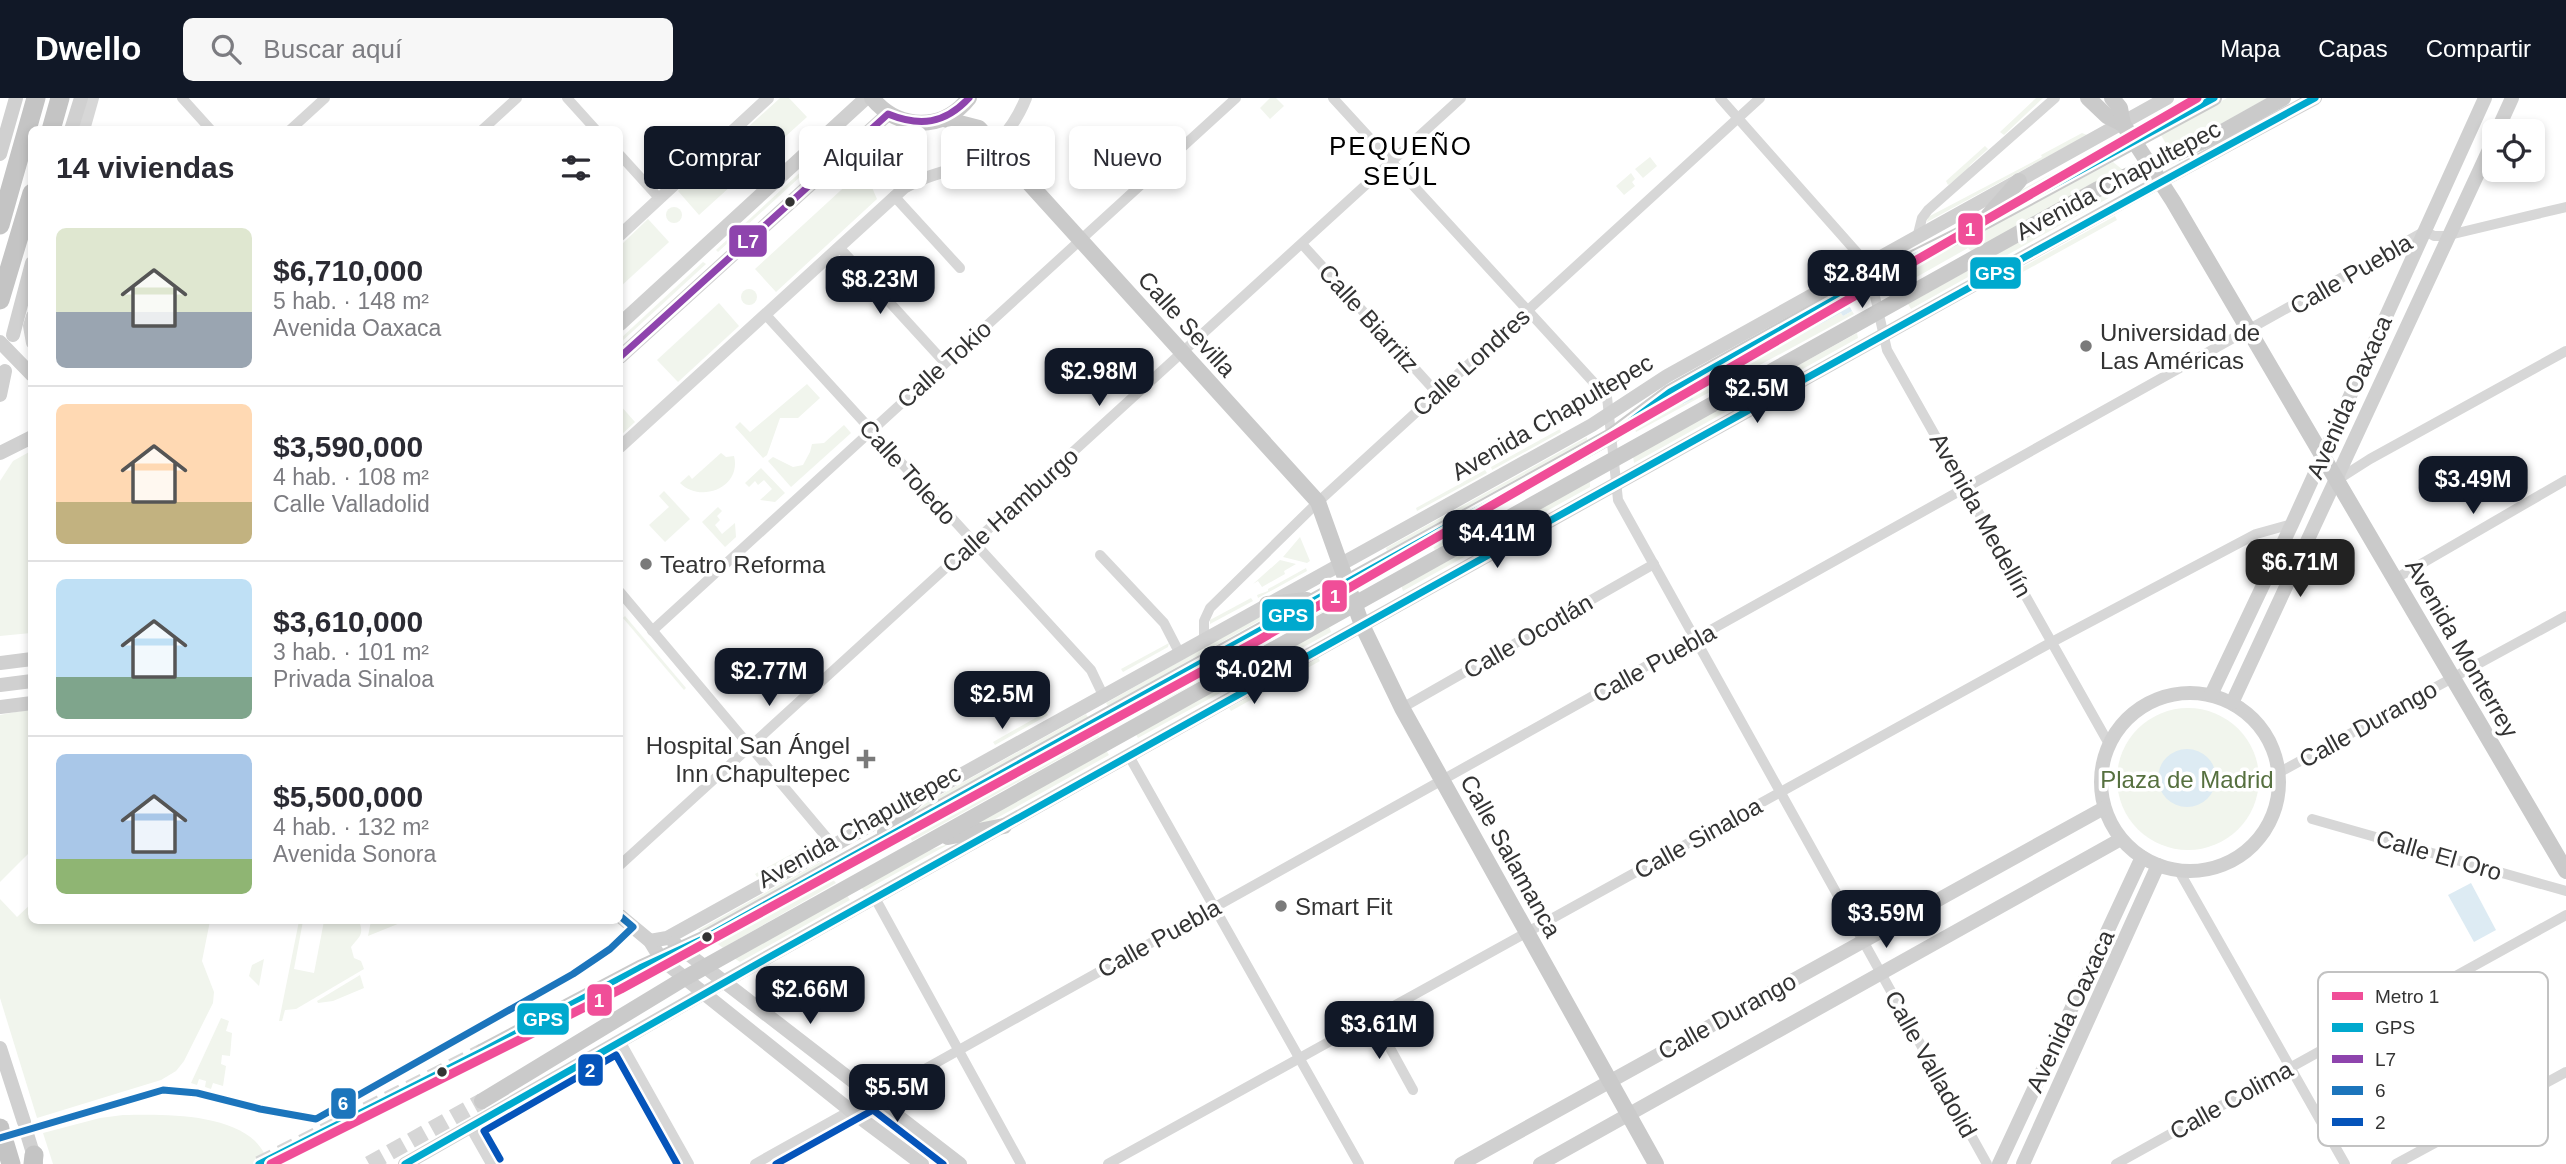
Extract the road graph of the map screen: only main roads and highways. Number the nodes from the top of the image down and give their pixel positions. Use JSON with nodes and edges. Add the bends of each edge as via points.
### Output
{"nodes":[{"id":1,"x":36,"y":98,"type":"edge"},
{"id":2,"x":60,"y":98,"type":"edge"},
{"id":3,"x":81,"y":98,"type":"edge"},
{"id":4,"x":866,"y":98,"type":"edge"},
{"id":5,"x":872,"y":98,"type":"edge"},
{"id":6,"x":971,"y":98,"type":"edge"},
{"id":7,"x":2088,"y":98,"type":"edge"},
{"id":8,"x":2112,"y":98,"type":"edge"},
{"id":9,"x":2167,"y":98,"type":"edge"},
{"id":10,"x":2214,"y":98,"type":"edge"},
{"id":11,"x":2283,"y":98,"type":"edge"},
{"id":12,"x":2315,"y":98,"type":"edge"},
{"id":13,"x":2485,"y":98,"type":"edge"},
{"id":14,"x":2512,"y":98,"type":"edge"},
{"id":15,"x":11,"y":101,"type":"edge"},
{"id":16,"x":888,"y":114,"type":"junction"},
{"id":17,"x":944,"y":119,"type":"junction"},
{"id":18,"x":2502,"y":119,"type":"edge"},
{"id":19,"x":2123,"y":124,"type":"junction"},
{"id":20,"x":28,"y":126,"type":"edge"},
{"id":21,"x":28,"y":126,"type":"edge"},
{"id":22,"x":52,"y":126,"type":"edge"},
{"id":23,"x":72,"y":126,"type":"edge"},
{"id":24,"x":971,"y":126,"type":"edge"},
{"id":25,"x":978,"y":126,"type":"edge"},
{"id":26,"x":2135,"y":142,"type":"junction"},
{"id":27,"x":0,"y":154,"type":"edge"},
{"id":28,"x":2151,"y":166,"type":"junction"},
{"id":29,"x":2482,"y":166,"type":"edge"},
{"id":30,"x":2019,"y":181,"type":"junction"},
{"id":31,"x":2161,"y":181,"type":"junction"},
{"id":32,"x":1035,"y":189,"type":"edge"},
{"id":33,"x":28,"y":206,"type":"edge"},
{"id":34,"x":1981,"y":224,"type":"junction"},
{"id":35,"x":0,"y":225,"type":"edge"},
{"id":36,"x":1869,"y":272,"type":"junction"},
{"id":37,"x":28,"y":275,"type":"edge"},
{"id":38,"x":0,"y":300,"type":"edge"},
{"id":39,"x":623,"y":321,"type":"edge"},
{"id":40,"x":1764,"y":331,"type":"junction"},
{"id":41,"x":6,"y":339,"type":"edge"},
{"id":42,"x":623,"y":354,"type":"edge"},
{"id":43,"x":28,"y":370,"type":"edge"},
{"id":44,"x":5,"y":371,"type":"dead end"},
{"id":45,"x":0,"y":395,"type":"edge"},
{"id":46,"x":28,"y":439,"type":"edge"},
{"id":47,"x":0,"y":453,"type":"edge"},
{"id":48,"x":2322,"y":456,"type":"junction"},
{"id":49,"x":2337,"y":480,"type":"junction"},
{"id":50,"x":1340,"y":563,"type":"junction"},
{"id":51,"x":1346,"y":581,"type":"junction"},
{"id":52,"x":1313,"y":600,"type":"junction"},
{"id":53,"x":1354,"y":603,"type":"junction"},
{"id":54,"x":1267,"y":604,"type":"junction"},
{"id":55,"x":1362,"y":625,"type":"junction"},
{"id":56,"x":28,"y":660,"type":"edge"},
{"id":57,"x":0,"y":663,"type":"edge"},
{"id":58,"x":28,"y":682,"type":"edge"},
{"id":59,"x":0,"y":685,"type":"edge"},
{"id":60,"x":2211,"y":695,"type":"junction"},
{"id":61,"x":2232,"y":703,"type":"junction"},
{"id":62,"x":28,"y":704,"type":"edge"},
{"id":63,"x":0,"y":707,"type":"edge"},
{"id":64,"x":917,"y":798,"type":"junction"},
{"id":65,"x":2104,"y":808,"type":"junction"},
{"id":66,"x":1004,"y":826,"type":"junction"},
{"id":67,"x":2121,"y":839,"type":"junction"},
{"id":68,"x":932,"y":840,"type":"junction"},
{"id":69,"x":874,"y":844,"type":"junction"},
{"id":70,"x":2142,"y":857,"type":"junction"},
{"id":71,"x":2158,"y":865,"type":"junction"},
{"id":72,"x":2566,"y":871,"type":"edge"},
{"id":73,"x":623,"y":918,"type":"edge"},
{"id":74,"x":667,"y":938,"type":"junction"},
{"id":75,"x":650,"y":941,"type":"junction"},
{"id":76,"x":683,"y":950,"type":"junction"},
{"id":77,"x":661,"y":959,"type":"junction"},
{"id":78,"x":705,"y":967,"type":"junction"},
{"id":79,"x":685,"y":978,"type":"junction"},
{"id":80,"x":725,"y":982,"type":"junction"},
{"id":81,"x":704,"y":993,"type":"junction"},
{"id":82,"x":0,"y":1048,"type":"edge"},
{"id":83,"x":483,"y":1051,"type":"tunnel mouth"},
{"id":84,"x":1610,"y":1081,"type":"junction"},
{"id":85,"x":482,"y":1101,"type":"tunnel mouth"},
{"id":86,"x":1628,"y":1114,"type":"junction"},
{"id":87,"x":24,"y":1122,"type":"dead end"},
{"id":88,"x":2,"y":1134,"type":"edge"},
{"id":89,"x":11,"y":1164,"type":"edge"},
{"id":90,"x":405,"y":1164,"type":"edge"},
{"id":91,"x":922,"y":1164,"type":"edge"},
{"id":92,"x":960,"y":1164,"type":"edge"},
{"id":93,"x":1461,"y":1164,"type":"edge"},
{"id":94,"x":1540,"y":1164,"type":"edge"},
{"id":95,"x":1656,"y":1164,"type":"edge"},
{"id":96,"x":1999,"y":1164,"type":"edge"},
{"id":97,"x":2024,"y":1164,"type":"edge"}],
"edges":[{"from":1,"to":20,"type":"highway"},
{"from":2,"to":22,"type":"highway"},
{"from":3,"to":23,"type":"main road"},
{"from":4,"to":39,"type":"main road"},
{"from":5,"to":16,"type":"main road"},
{"from":6,"to":17,"type":"main road"},
{"from":6,"to":25,"type":"main road"},
{"from":7,"to":19,"type":"main road"},
{"from":8,"to":19,"type":"main road"},
{"from":9,"to":19,"type":"main road","name":"Avenida Chapultepec"},
{"from":10,"to":26,"type":"main road","name":"Avenida Chapultepec"},
{"from":11,"to":28,"type":"main road","name":"Avenida Chapultepec"},
{"from":12,"to":31,"type":"main road","name":"Avenida Chapultepec"},
{"from":13,"to":48,"type":"main road","name":"Avenida Oaxaca"},
{"from":14,"to":18,"type":"main road"},
{"from":15,"to":27,"type":"main road"},
{"from":16,"to":17,"type":"main road","via":[[925,124]]},
{"from":16,"to":42,"type":"main road"},
{"from":17,"to":24,"type":"main road"},
{"from":19,"to":26,"type":"main road","name":"Avenida Monterrey"},
{"from":19,"to":30,"type":"main road","name":"Avenida Chapultepec"},
{"from":21,"to":35,"type":"highway"},
{"from":26,"to":28,"type":"main road","name":"Avenida Monterrey"},
{"from":26,"to":34,"type":"main road","name":"Avenida Chapultepec"},
{"from":28,"to":31,"type":"main road","name":"Avenida Monterrey"},
{"from":28,"to":53,"type":"main road","name":"Avenida Chapultepec","via":[[2098,189]]},
{"from":29,"to":49,"type":"main road","name":"Avenida Oaxaca"},
{"from":30,"to":34,"type":"main road"},
{"from":30,"to":36,"type":"main road","name":"Avenida Chapultepec","via":[[1917,238]]},
{"from":31,"to":48,"type":"main road","name":"Avenida Monterrey"},
{"from":31,"to":55,"type":"main road","name":"Avenida Chapultepec"},
{"from":32,"to":50,"type":"main road","name":"Calle Sevilla","via":[[1318,502]]},
{"from":33,"to":38,"type":"highway"},
{"from":34,"to":36,"type":"main road","name":"Avenida Chapultepec"},
{"from":36,"to":40,"type":"main road","name":"Avenida Chapultepec"},
{"from":37,"to":41,"type":"main road"},
{"from":40,"to":50,"type":"main road","name":"Avenida Chapultepec","via":[[1667,376],[1609,415]]},
{"from":40,"to":51,"type":"main road","name":"Avenida Chapultepec","via":[[1611,436]]},
{"from":41,"to":43,"type":"main road","via":[[15,358]]},
{"from":44,"to":45,"type":"main road"},
{"from":46,"to":47,"type":"main road"},
{"from":48,"to":49,"type":"main road","name":"Avenida Monterrey"},
{"from":48,"to":60,"type":"main road","name":"Avenida Oaxaca"},
{"from":49,"to":61,"type":"main road","name":"Avenida Oaxaca"},
{"from":49,"to":72,"type":"main road","name":"Avenida Monterrey"},
{"from":50,"to":51,"type":"main road","name":"Calle Salamanca"},
{"from":50,"to":54,"type":"main road","name":"Avenida Chapultepec"},
{"from":51,"to":52,"type":"main road","name":"Avenida Chapultepec"},
{"from":51,"to":53,"type":"main road","name":"Calle Salamanca"},
{"from":52,"to":54,"type":"main road"},
{"from":52,"to":69,"type":"main road","name":"Avenida Chapultepec"},
{"from":53,"to":55,"type":"main road","name":"Calle Salamanca"},
{"from":53,"to":68,"type":"main road","name":"Avenida Chapultepec"},
{"from":54,"to":64,"type":"main road","name":"Avenida Chapultepec"},
{"from":55,"to":66,"type":"main road","name":"Avenida Chapultepec"},
{"from":55,"to":84,"type":"main road","name":"Calle Salamanca","via":[[1402,708]]},
{"from":56,"to":57,"type":"main road"},
{"from":58,"to":59,"type":"main road"},
{"from":60,"to":61,"type":"main road"},
{"from":60,"to":65,"type":"main road","via":[[2175,694],[2128,718],[2109,744],[2103,762]]},
{"from":61,"to":71,"type":"main road","via":[[2264,732],[2276,755],[2280,788],[2273,818],[2235,860],[2199,871]]},
{"from":62,"to":63,"type":"main road"},
{"from":64,"to":69,"type":"main road"},
{"from":64,"to":74,"type":"main road","name":"Avenida Chapultepec"},
{"from":65,"to":67,"type":"main road"},
{"from":65,"to":84,"type":"main road","name":"Calle Durango"},
{"from":66,"to":68,"type":"main road"},
{"from":66,"to":80,"type":"main road","name":"Avenida Chapultepec"},
{"from":67,"to":70,"type":"main road"},
{"from":67,"to":86,"type":"main road","name":"Calle Durango"},
{"from":68,"to":78,"type":"main road","name":"Avenida Chapultepec"},
{"from":69,"to":76,"type":"main road","name":"Avenida Chapultepec"},
{"from":70,"to":71,"type":"main road"},
{"from":70,"to":96,"type":"main road","name":"Avenida Oaxaca"},
{"from":71,"to":97,"type":"main road","name":"Avenida Oaxaca"},
{"from":73,"to":75,"type":"main road"},
{"from":74,"to":75,"type":"main road","name":"Avenida Chapultepec"},
{"from":74,"to":76,"type":"main road"},
{"from":75,"to":77,"type":"main road"},
{"from":76,"to":77,"type":"main road","name":"Avenida Chapultepec"},
{"from":76,"to":78,"type":"main road"},
{"from":77,"to":79,"type":"main road"},
{"from":77,"to":83,"type":"main road","name":"Avenida Chapultepec"},
{"from":78,"to":79,"type":"main road","name":"Avenida Chapultepec"},
{"from":78,"to":80,"type":"main road"},
{"from":79,"to":81,"type":"main road"},
{"from":79,"to":85,"type":"main road","name":"Avenida Chapultepec"},
{"from":80,"to":81,"type":"main road","name":"Avenida Chapultepec"},
{"from":80,"to":92,"type":"main road"},
{"from":81,"to":90,"type":"main road","name":"Avenida Chapultepec"},
{"from":81,"to":91,"type":"main road"},
{"from":82,"to":87,"type":"main road"},
{"from":84,"to":86,"type":"main road","name":"Calle Salamanca"},
{"from":84,"to":93,"type":"main road","name":"Calle Durango"},
{"from":86,"to":94,"type":"main road","name":"Calle Durango"},
{"from":86,"to":95,"type":"main road","name":"Calle Salamanca"},
{"from":88,"to":89,"type":"highway"}]}
